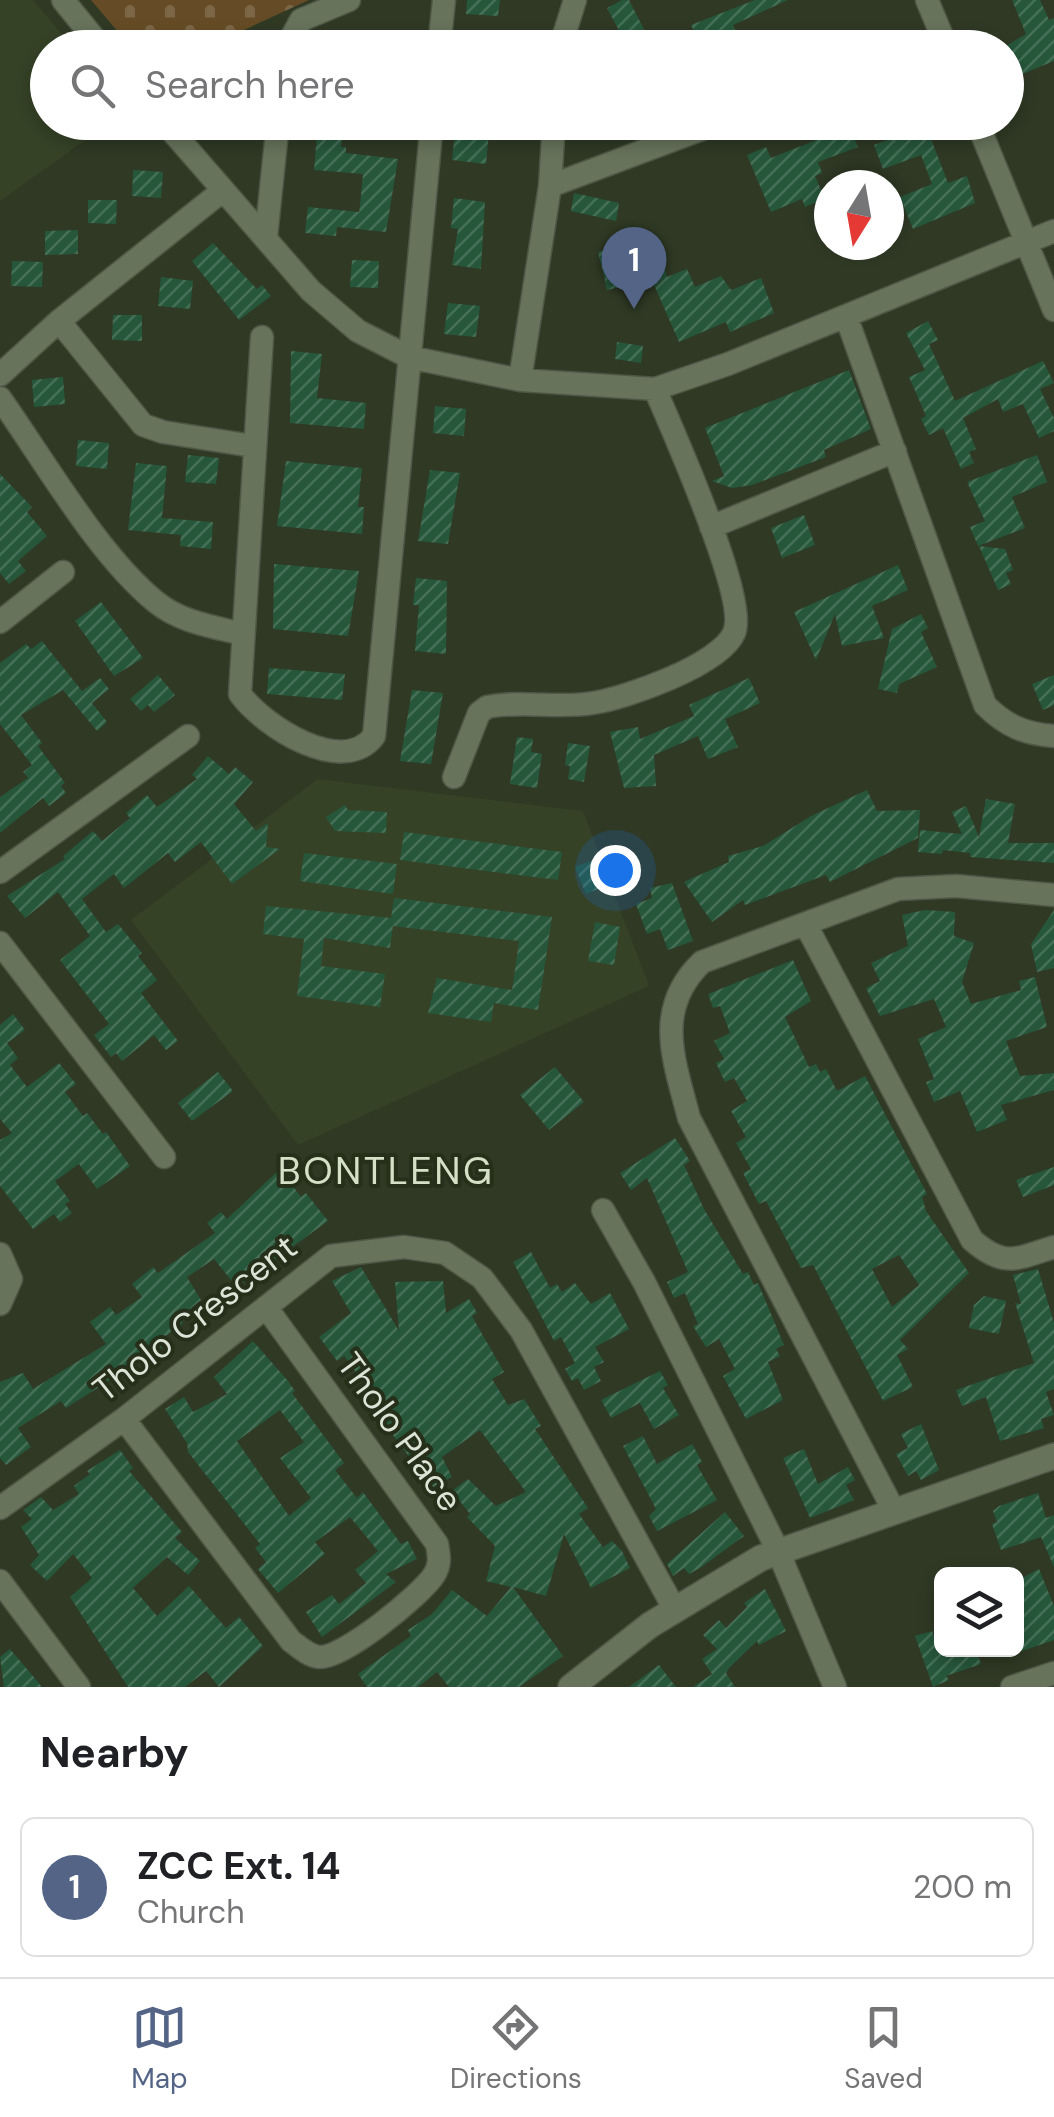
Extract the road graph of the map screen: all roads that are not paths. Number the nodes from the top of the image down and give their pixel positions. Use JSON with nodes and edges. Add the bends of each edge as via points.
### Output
{"nodes":[{"id":1,"x":63,"y":0,"type":"edge"},
{"id":2,"x":349,"y":0,"type":"edge"},
{"id":3,"x":444,"y":0,"type":"edge"},
{"id":4,"x":575,"y":0,"type":"edge"},
{"id":5,"x":927,"y":0,"type":"edge"},
{"id":6,"x":87,"y":30,"type":"edge"},
{"id":7,"x":296,"y":30,"type":"edge"},
{"id":8,"x":441,"y":30,"type":"edge"},
{"id":9,"x":566,"y":30,"type":"edge"},
{"id":10,"x":940,"y":30,"type":"edge"},
{"id":11,"x":179,"y":140,"type":"edge"},
{"id":12,"x":276,"y":140,"type":"edge"},
{"id":13,"x":430,"y":140,"type":"edge"},
{"id":14,"x":553,"y":140,"type":"edge"},
{"id":15,"x":673,"y":140,"type":"edge"},
{"id":16,"x":984,"y":140,"type":"edge"},
{"id":17,"x":550,"y":186,"type":"junction"},
{"id":18,"x":221,"y":192,"type":"junction"},
{"id":19,"x":1054,"y":232,"type":"edge"},
{"id":20,"x":266,"y":238,"type":"junction"},
{"id":21,"x":1025,"y":242,"type":"junction"},
{"id":22,"x":1054,"y":310,"type":"edge"},
{"id":23,"x":846,"y":316,"type":"junction"},
{"id":24,"x":59,"y":321,"type":"junction"},
{"id":25,"x":262,"y":338,"type":"dead end"},
{"id":26,"x":409,"y":356,"type":"junction"},
{"id":27,"x":0,"y":375,"type":"edge"},
{"id":28,"x":520,"y":380,"type":"junction"},
{"id":29,"x":655,"y":389,"type":"junction"},
{"id":30,"x":0,"y":398,"type":"edge"},
{"id":31,"x":253,"y":446,"type":"junction"},
{"id":32,"x":896,"y":450,"type":"junction"},
{"id":33,"x":711,"y":527,"type":"junction"},
{"id":34,"x":64,"y":572,"type":"dead end"},
{"id":35,"x":0,"y":622,"type":"edge"},
{"id":36,"x":243,"y":634,"type":"junction"},
{"id":37,"x":188,"y":736,"type":"dead end"},
{"id":38,"x":1054,"y":736,"type":"edge"},
{"id":39,"x":454,"y":777,"type":"dead end"},
{"id":40,"x":0,"y":872,"type":"edge"},
{"id":41,"x":1054,"y":895,"type":"edge"},
{"id":42,"x":806,"y":925,"type":"junction"},
{"id":43,"x":0,"y":942,"type":"edge"},
{"id":44,"x":164,"y":1157,"type":"dead end"},
{"id":45,"x":603,"y":1210,"type":"dead end"},
{"id":46,"x":1054,"y":1248,"type":"edge"},
{"id":47,"x":0,"y":1254,"type":"edge"},
{"id":48,"x":0,"y":1304,"type":"edge"},
{"id":49,"x":266,"y":1307,"type":"junction"},
{"id":50,"x":124,"y":1418,"type":"junction"},
{"id":51,"x":1054,"y":1456,"type":"edge"},
{"id":52,"x":0,"y":1508,"type":"edge"},
{"id":53,"x":894,"y":1511,"type":"junction"},
{"id":54,"x":778,"y":1551,"type":"junction"},
{"id":55,"x":0,"y":1581,"type":"edge"},
{"id":56,"x":675,"y":1610,"type":"junction"},
{"id":57,"x":1054,"y":1672,"type":"edge"},
{"id":58,"x":79,"y":1687,"type":"edge"},
{"id":59,"x":570,"y":1687,"type":"edge"},
{"id":60,"x":835,"y":1687,"type":"edge"},
{"id":61,"x":1012,"y":1687,"type":"edge"}],
"edges":[{"from":1,"to":6,"type":"street"},
{"from":2,"to":7,"type":"street","via":[[302,20]]},
{"from":3,"to":8,"type":"street"},
{"from":4,"to":9,"type":"street"},
{"from":5,"to":10,"type":"street"},
{"from":11,"to":18,"type":"street"},
{"from":12,"to":20,"type":"street"},
{"from":13,"to":26,"type":"street"},
{"from":14,"to":17,"type":"street"},
{"from":15,"to":17,"type":"street"},
{"from":16,"to":21,"type":"street"},
{"from":17,"to":28,"type":"street"},
{"from":18,"to":20,"type":"street"},
{"from":18,"to":24,"type":"street"},
{"from":19,"to":21,"type":"street"},
{"from":20,"to":26,"type":"street","via":[[311,291],[358,330]]},
{"from":21,"to":22,"type":"street"},
{"from":21,"to":23,"type":"street"},
{"from":23,"to":29,"type":"street"},
{"from":23,"to":32,"type":"street"},
{"from":24,"to":27,"type":"street"},
{"from":24,"to":31,"type":"street","via":[[143,425]]},
{"from":25,"to":31,"type":"street"},
{"from":26,"to":28,"type":"street"},
{"from":26,"to":36,"type":"street","via":[[374,736],[364,749],[348,754],[298,740],[254,714],[240,694]]},
{"from":28,"to":29,"type":"street"},
{"from":29,"to":33,"type":"street"},
{"from":30,"to":36,"type":"street","via":[[115,559],[158,603],[193,622]]},
{"from":31,"to":36,"type":"street"},
{"from":32,"to":33,"type":"street"},
{"from":32,"to":38,"type":"street","via":[[985,706],[1002,722]]},
{"from":33,"to":39,"type":"street","via":[[736,609],[734,634],[717,652],[624,696],[591,704],[487,707]]},
{"from":34,"to":35,"type":"street"},
{"from":37,"to":40,"type":"street"},
{"from":41,"to":42,"type":"street","via":[[898,888]]},
{"from":42,"to":46,"type":"street","via":[[972,1240],[1008,1261]]},
{"from":42,"to":53,"type":"street","via":[[702,962],[685,979],[671,1006],[674,1058],[689,1118]]},
{"from":43,"to":44,"type":"street"},
{"from":45,"to":54,"type":"street"},
{"from":47,"to":48,"type":"street","via":[[11,1279]]},
{"from":49,"to":50,"type":"street","name":"Tholo Crescent"},
{"from":49,"to":50,"type":"street","name":"Tholo Place","via":[[437,1544],[434,1576],[368,1633],[319,1657],[291,1642]]},
{"from":49,"to":56,"type":"street","name":"Tholo Crescent","via":[[332,1256],[374,1248],[445,1253],[482,1278],[521,1330]]},
{"from":50,"to":52,"type":"street","name":"Tholo Crescent"},
{"from":51,"to":53,"type":"street"},
{"from":53,"to":54,"type":"street"},
{"from":54,"to":56,"type":"street"},
{"from":54,"to":60,"type":"street"},
{"from":55,"to":58,"type":"street"},
{"from":56,"to":59,"type":"street"},
{"from":57,"to":61,"type":"street"}]}
